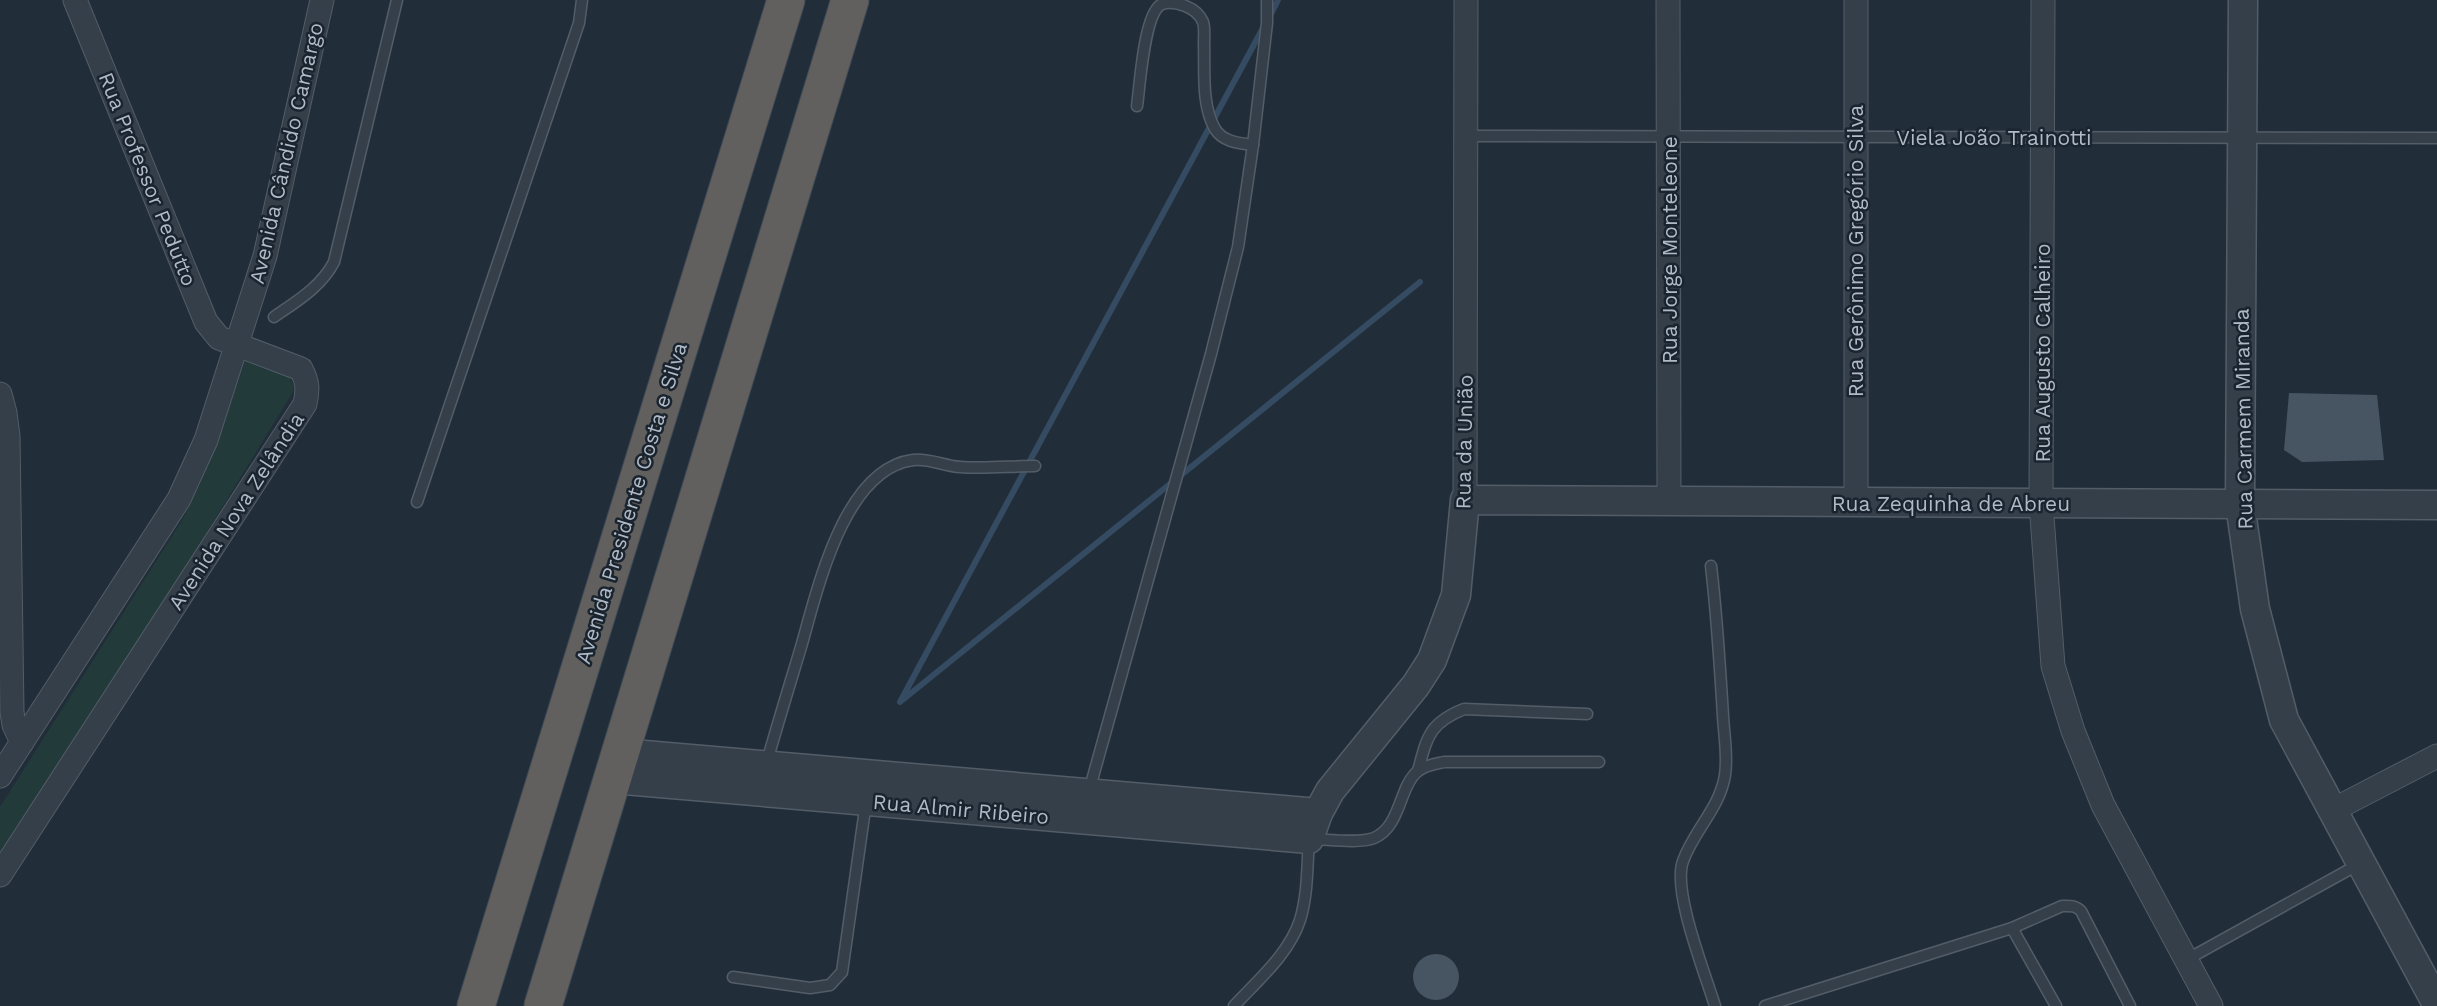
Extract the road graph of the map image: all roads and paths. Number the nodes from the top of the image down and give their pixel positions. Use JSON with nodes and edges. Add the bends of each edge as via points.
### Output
{"nodes":[{"id":1,"x":75,"y":0,"type":"edge"},
{"id":2,"x":397,"y":0,"type":"edge"},
{"id":3,"x":582,"y":0,"type":"edge"},
{"id":4,"x":786,"y":0,"type":"edge"},
{"id":5,"x":850,"y":0,"type":"edge"},
{"id":6,"x":1267,"y":0,"type":"edge"},
{"id":7,"x":1466,"y":0,"type":"edge"},
{"id":8,"x":1668,"y":0,"type":"edge"},
{"id":9,"x":1856,"y":0,"type":"edge"},
{"id":10,"x":2043,"y":0,"type":"edge"},
{"id":11,"x":2243,"y":0,"type":"edge"},
{"id":12,"x":316,"y":4,"type":"edge"},
{"id":13,"x":1137,"y":106,"type":"dead end"},
{"id":14,"x":1466,"y":136,"type":"junction"},
{"id":15,"x":1669,"y":136,"type":"junction"},
{"id":16,"x":1855,"y":137,"type":"junction"},
{"id":17,"x":2044,"y":137,"type":"junction"},
{"id":18,"x":2242,"y":137,"type":"junction"},
{"id":19,"x":2437,"y":138,"type":"edge"},
{"id":20,"x":1253,"y":145,"type":"junction"},
{"id":21,"x":274,"y":317,"type":"dead end"},
{"id":22,"x":236,"y":345,"type":"junction"},
{"id":23,"x":0,"y":394,"type":"edge"},
{"id":24,"x":4,"y":441,"type":"edge"},
{"id":25,"x":1035,"y":466,"type":"dead end"},
{"id":26,"x":1465,"y":500,"type":"junction"},
{"id":27,"x":1669,"y":501,"type":"junction"},
{"id":28,"x":417,"y":502,"type":"dead end"},
{"id":29,"x":1856,"y":502,"type":"junction"},
{"id":30,"x":2041,"y":503,"type":"junction"},
{"id":31,"x":2240,"y":504,"type":"junction"},
{"id":32,"x":2437,"y":505,"type":"edge"},
{"id":33,"x":1711,"y":566,"type":"dead end"},
{"id":34,"x":1587,"y":714,"type":"dead end"},
{"id":35,"x":22,"y":742,"type":"junction"},
{"id":36,"x":2437,"y":756,"type":"edge"},
{"id":37,"x":1599,"y":762,"type":"dead end"},
{"id":38,"x":617,"y":766,"type":"junction"},
{"id":39,"x":1418,"y":771,"type":"junction"},
{"id":40,"x":0,"y":776,"type":"edge"},
{"id":41,"x":762,"y":778,"type":"junction"},
{"id":42,"x":868,"y":788,"type":"junction"},
{"id":43,"x":1088,"y":793,"type":"junction"},
{"id":44,"x":2333,"y":810,"type":"junction"},
{"id":45,"x":1313,"y":826,"type":"junction"},
{"id":46,"x":2362,"y":862,"type":"junction"},
{"id":47,"x":0,"y":875,"type":"edge"},
{"id":48,"x":2012,"y":929,"type":"junction"},
{"id":49,"x":2186,"y":960,"type":"junction"},
{"id":50,"x":733,"y":977,"type":"dead end"},
{"id":51,"x":2437,"y":1004,"type":"edge"},
{"id":52,"x":476,"y":1006,"type":"edge"},
{"id":53,"x":543,"y":1006,"type":"edge"},
{"id":54,"x":1234,"y":1006,"type":"edge"},
{"id":55,"x":1715,"y":1006,"type":"edge"},
{"id":56,"x":1765,"y":1006,"type":"edge"},
{"id":57,"x":2056,"y":1006,"type":"edge"},
{"id":58,"x":2130,"y":1006,"type":"edge"},
{"id":59,"x":2211,"y":1006,"type":"edge"}],
"edges":[{"from":1,"to":22,"type":"street","name":"Rua Professor Pedutto","via":[[206,322],[219,338]]},
{"from":2,"to":21,"type":"lane","via":[[334,262],[327,276]]},
{"from":3,"to":28,"type":"lane","via":[[579,23]]},
{"from":4,"to":52,"type":"highway","name":"Avenida Presidente Costa e Silva"},
{"from":5,"to":38,"type":"highway"},
{"from":6,"to":20,"type":"lane"},
{"from":7,"to":14,"type":"street","name":"Rua da União"},
{"from":8,"to":15,"type":"street","name":"Rua Jorge Monteleone"},
{"from":9,"to":16,"type":"street","name":"Rua Gerônimo Gregório Silva"},
{"from":10,"to":17,"type":"street","name":"Rua Augusto Calheiro"},
{"from":11,"to":18,"type":"street","name":"Rua Carmem Miranda"},
{"from":12,"to":22,"type":"street","name":"Avenida Cândido Camargo","via":[[268,246]]},
{"from":13,"to":20,"type":"lane","via":[[1149,20],[1156,6],[1168,1],[1185,5],[1203,22],[1206,91],[1214,128],[1221,137]]},
{"from":14,"to":15,"type":"lane","name":"Viela João Trainotti"},
{"from":14,"to":26,"type":"street","name":"Rua da União"},
{"from":15,"to":16,"type":"lane","name":"Viela João Trainotti"},
{"from":15,"to":27,"type":"street","name":"Rua Jorge Monteleone"},
{"from":16,"to":17,"type":"lane","name":"Viela João Trainotti"},
{"from":16,"to":29,"type":"street","name":"Rua Gerônimo Gregório Silva"},
{"from":17,"to":18,"type":"lane","name":"Viela João Trainotti"},
{"from":17,"to":30,"type":"street","name":"Rua Augusto Calheiro"},
{"from":18,"to":19,"type":"lane","name":"Viela João Trainotti"},
{"from":18,"to":31,"type":"street","name":"Rua Carmem Miranda"},
{"from":20,"to":43,"type":"lane","via":[[1238,247],[1211,354]]},
{"from":22,"to":35,"type":"street","via":[[206,440],[179,499]]},
{"from":22,"to":47,"type":"street","name":"Avenida Nova Zelândia","via":[[301,369],[307,380],[305,404]]},
{"from":23,"to":24,"type":"street"},
{"from":24,"to":35,"type":"street","via":[[12,712]]},
{"from":25,"to":41,"type":"lane","via":[[959,467],[912,460],[876,478],[859,496],[828,553]]},
{"from":26,"to":27,"type":"street","name":"Rua Zequinha de Abreu"},
{"from":26,"to":45,"type":"street","name":"Rua da União","via":[[1456,595],[1432,660],[1330,791]]},
{"from":27,"to":29,"type":"street","name":"Rua Zequinha de Abreu"},
{"from":29,"to":30,"type":"street","name":"Rua Zequinha de Abreu"},
{"from":30,"to":31,"type":"street","name":"Rua Zequinha de Abreu"},
{"from":30,"to":49,"type":"street","name":"Rua Augusto Calheiro","via":[[2053,666],[2073,732],[2103,805]]},
{"from":31,"to":32,"type":"street","name":"Rua Zequinha de Abreu"},
{"from":31,"to":44,"type":"street","name":"Rua Carmem Miranda","via":[[2255,609],[2284,720]]},
{"from":33,"to":55,"type":"lane","via":[[1726,772],[1718,799],[1682,863],[1681,877]]},
{"from":34,"to":39,"type":"lane","via":[[1464,709],[1445,716],[1431,730]]},
{"from":35,"to":40,"type":"street"},
{"from":36,"to":44,"type":"street"},
{"from":37,"to":39,"type":"lane","via":[[1444,762]]},
{"from":38,"to":41,"type":"street","name":"Rua Almir Ribeiro"},
{"from":38,"to":53,"type":"highway"},
{"from":39,"to":45,"type":"lane","via":[[1400,807],[1375,838],[1364,840]]},
{"from":41,"to":42,"type":"street","name":"Rua Almir Ribeiro"},
{"from":42,"to":43,"type":"street","name":"Rua Almir Ribeiro"},
{"from":42,"to":45,"type":"street","name":"Rua Almir Ribeiro"},
{"from":42,"to":50,"type":"lane","via":[[842,971],[830,985],[810,988]]},
{"from":43,"to":45,"type":"street","name":"Rua Almir Ribeiro"},
{"from":44,"to":46,"type":"street","name":"Rua Carmem Miranda"},
{"from":45,"to":54,"type":"lane","via":[[1300,922],[1282,954]]},
{"from":46,"to":49,"type":"lane"},
{"from":46,"to":51,"type":"street","name":"Rua Carmem Miranda"},
{"from":48,"to":56,"type":"lane"},
{"from":48,"to":57,"type":"lane"},
{"from":48,"to":58,"type":"lane","via":[[2062,906],[2077,906]]},
{"from":49,"to":59,"type":"street","name":"Rua Augusto Calheiro"}]}
